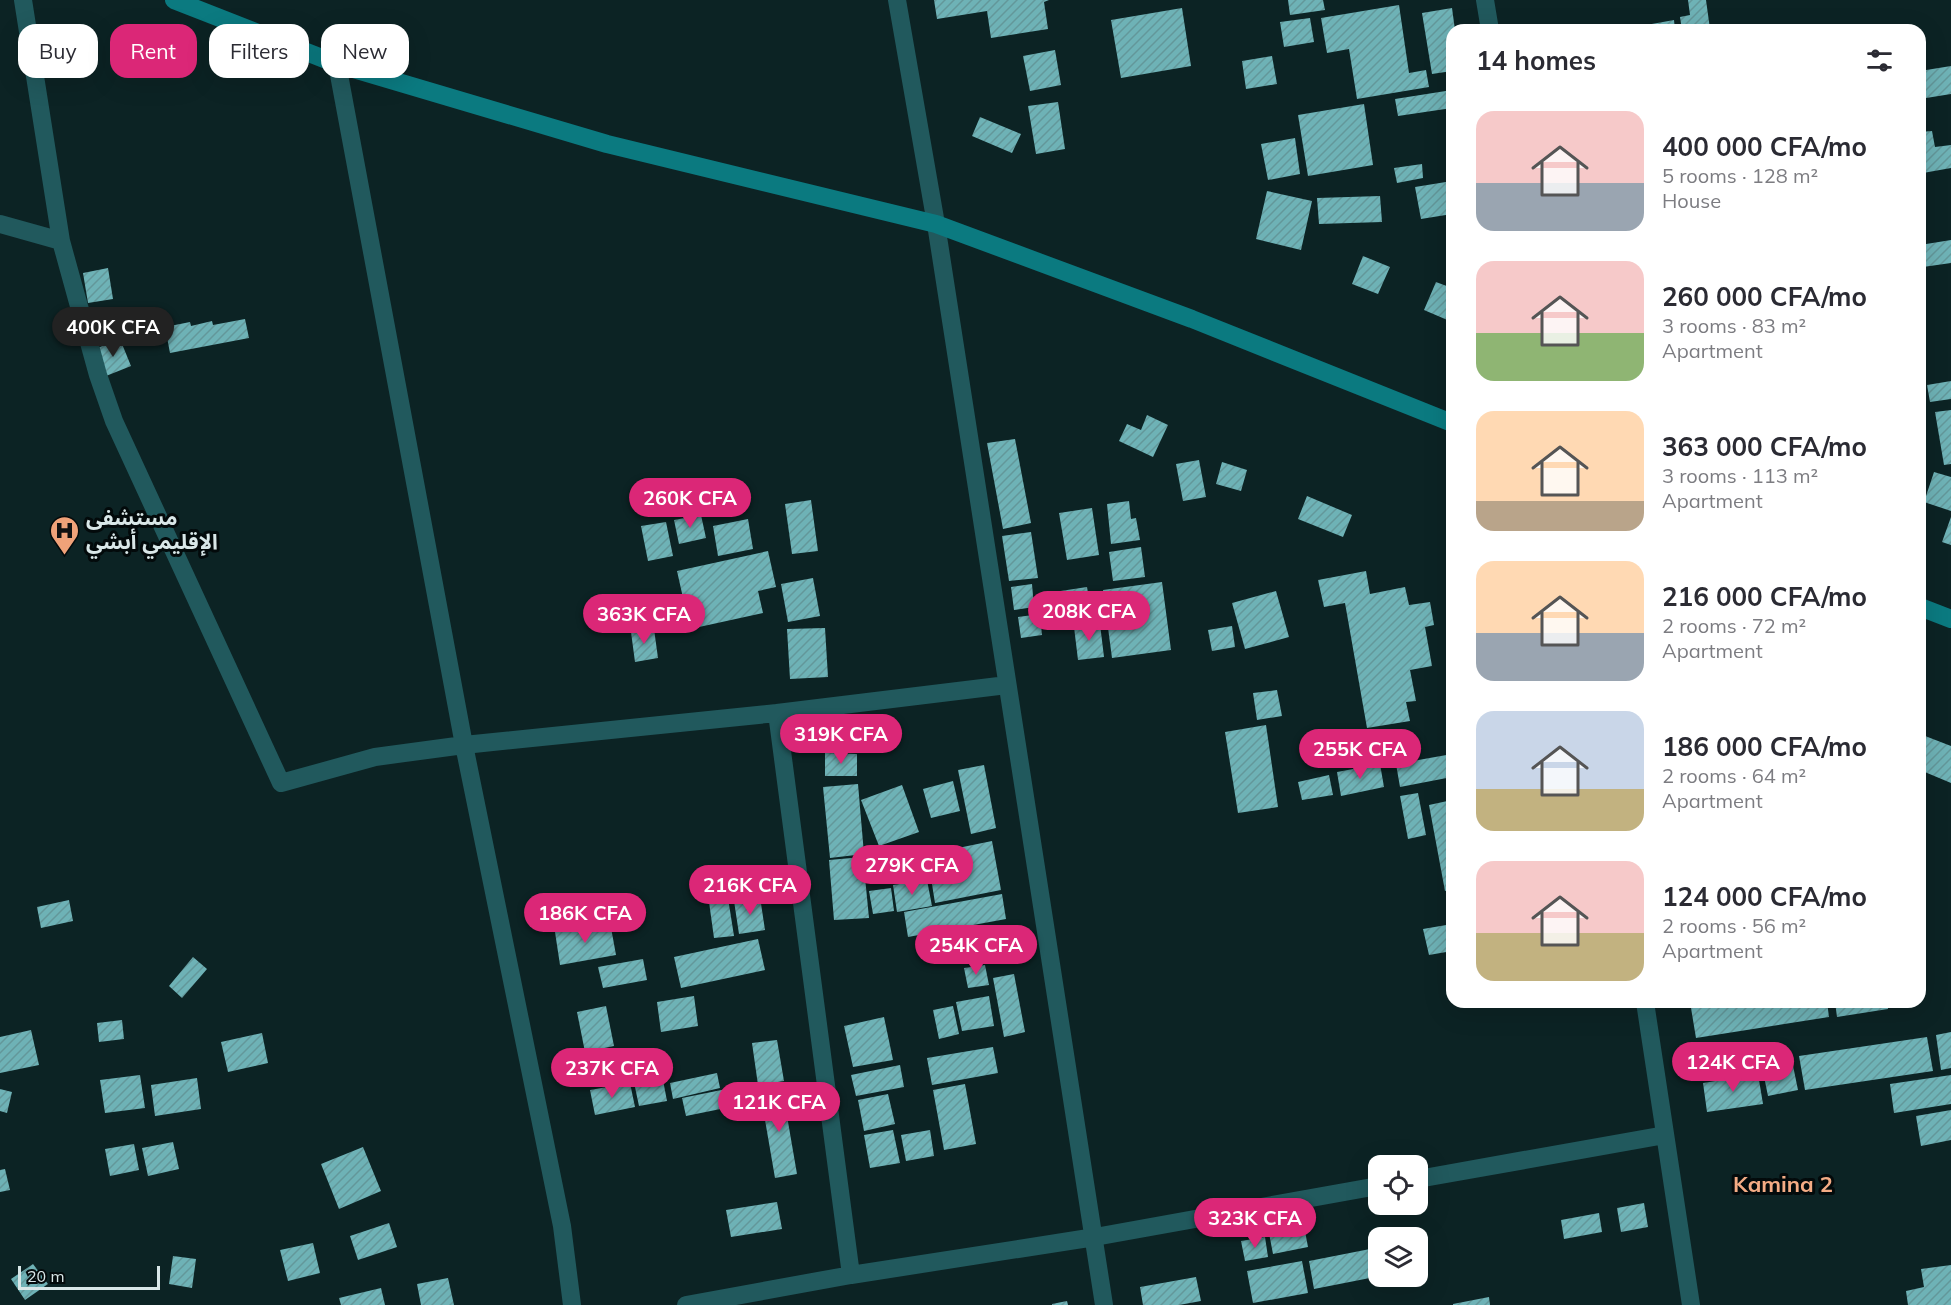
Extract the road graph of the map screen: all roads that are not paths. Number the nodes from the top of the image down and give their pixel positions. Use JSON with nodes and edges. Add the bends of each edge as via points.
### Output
{"nodes":[{"id":1,"x":23,"y":0,"type":"edge"},
{"id":2,"x":174,"y":0,"type":"edge"},
{"id":3,"x":897,"y":0,"type":"edge"},
{"id":4,"x":1485,"y":0,"type":"edge"},
{"id":5,"x":1489,"y":24,"type":"edge"},
{"id":6,"x":321,"y":58,"type":"edge"},
{"id":7,"x":340,"y":78,"type":"edge"},
{"id":8,"x":384,"y":78,"type":"edge"},
{"id":9,"x":0,"y":224,"type":"edge"},
{"id":10,"x":936,"y":224,"type":"junction"},
{"id":11,"x":61,"y":241,"type":"junction"},
{"id":12,"x":1446,"y":421,"type":"edge"},
{"id":13,"x":1926,"y":609,"type":"edge"},
{"id":14,"x":1951,"y":619,"type":"edge"},
{"id":15,"x":1007,"y":685,"type":"junction"},
{"id":16,"x":777,"y":713,"type":"junction"},
{"id":17,"x":464,"y":745,"type":"junction"},
{"id":18,"x":1646,"y":1008,"type":"edge"},
{"id":19,"x":1665,"y":1135,"type":"junction"},
{"id":20,"x":1428,"y":1177,"type":"edge"},
{"id":21,"x":1368,"y":1188,"type":"edge"},
{"id":22,"x":1095,"y":1237,"type":"junction"},
{"id":23,"x":851,"y":1275,"type":"junction"},
{"id":24,"x":572,"y":1305,"type":"edge"},
{"id":25,"x":686,"y":1305,"type":"edge"},
{"id":26,"x":1104,"y":1305,"type":"edge"},
{"id":27,"x":1691,"y":1305,"type":"edge"}],
"edges":[{"from":1,"to":11,"type":"street"},
{"from":2,"to":6,"type":"street"},
{"from":3,"to":10,"type":"street"},
{"from":4,"to":5,"type":"street"},
{"from":7,"to":17,"type":"street"},
{"from":8,"to":10,"type":"street","via":[[607,144]]},
{"from":9,"to":11,"type":"street"},
{"from":10,"to":12,"type":"street","via":[[1192,319]]},
{"from":10,"to":15,"type":"street"},
{"from":11,"to":17,"type":"street","via":[[114,421],[281,783],[375,757]]},
{"from":13,"to":14,"type":"street"},
{"from":15,"to":16,"type":"street"},
{"from":15,"to":22,"type":"street"},
{"from":16,"to":17,"type":"street"},
{"from":16,"to":23,"type":"street"},
{"from":17,"to":24,"type":"street","via":[[562,1226]]},
{"from":18,"to":19,"type":"street"},
{"from":19,"to":20,"type":"street"},
{"from":19,"to":27,"type":"street"},
{"from":21,"to":22,"type":"street"},
{"from":22,"to":23,"type":"street"},
{"from":22,"to":26,"type":"street"},
{"from":23,"to":25,"type":"street"}]}
